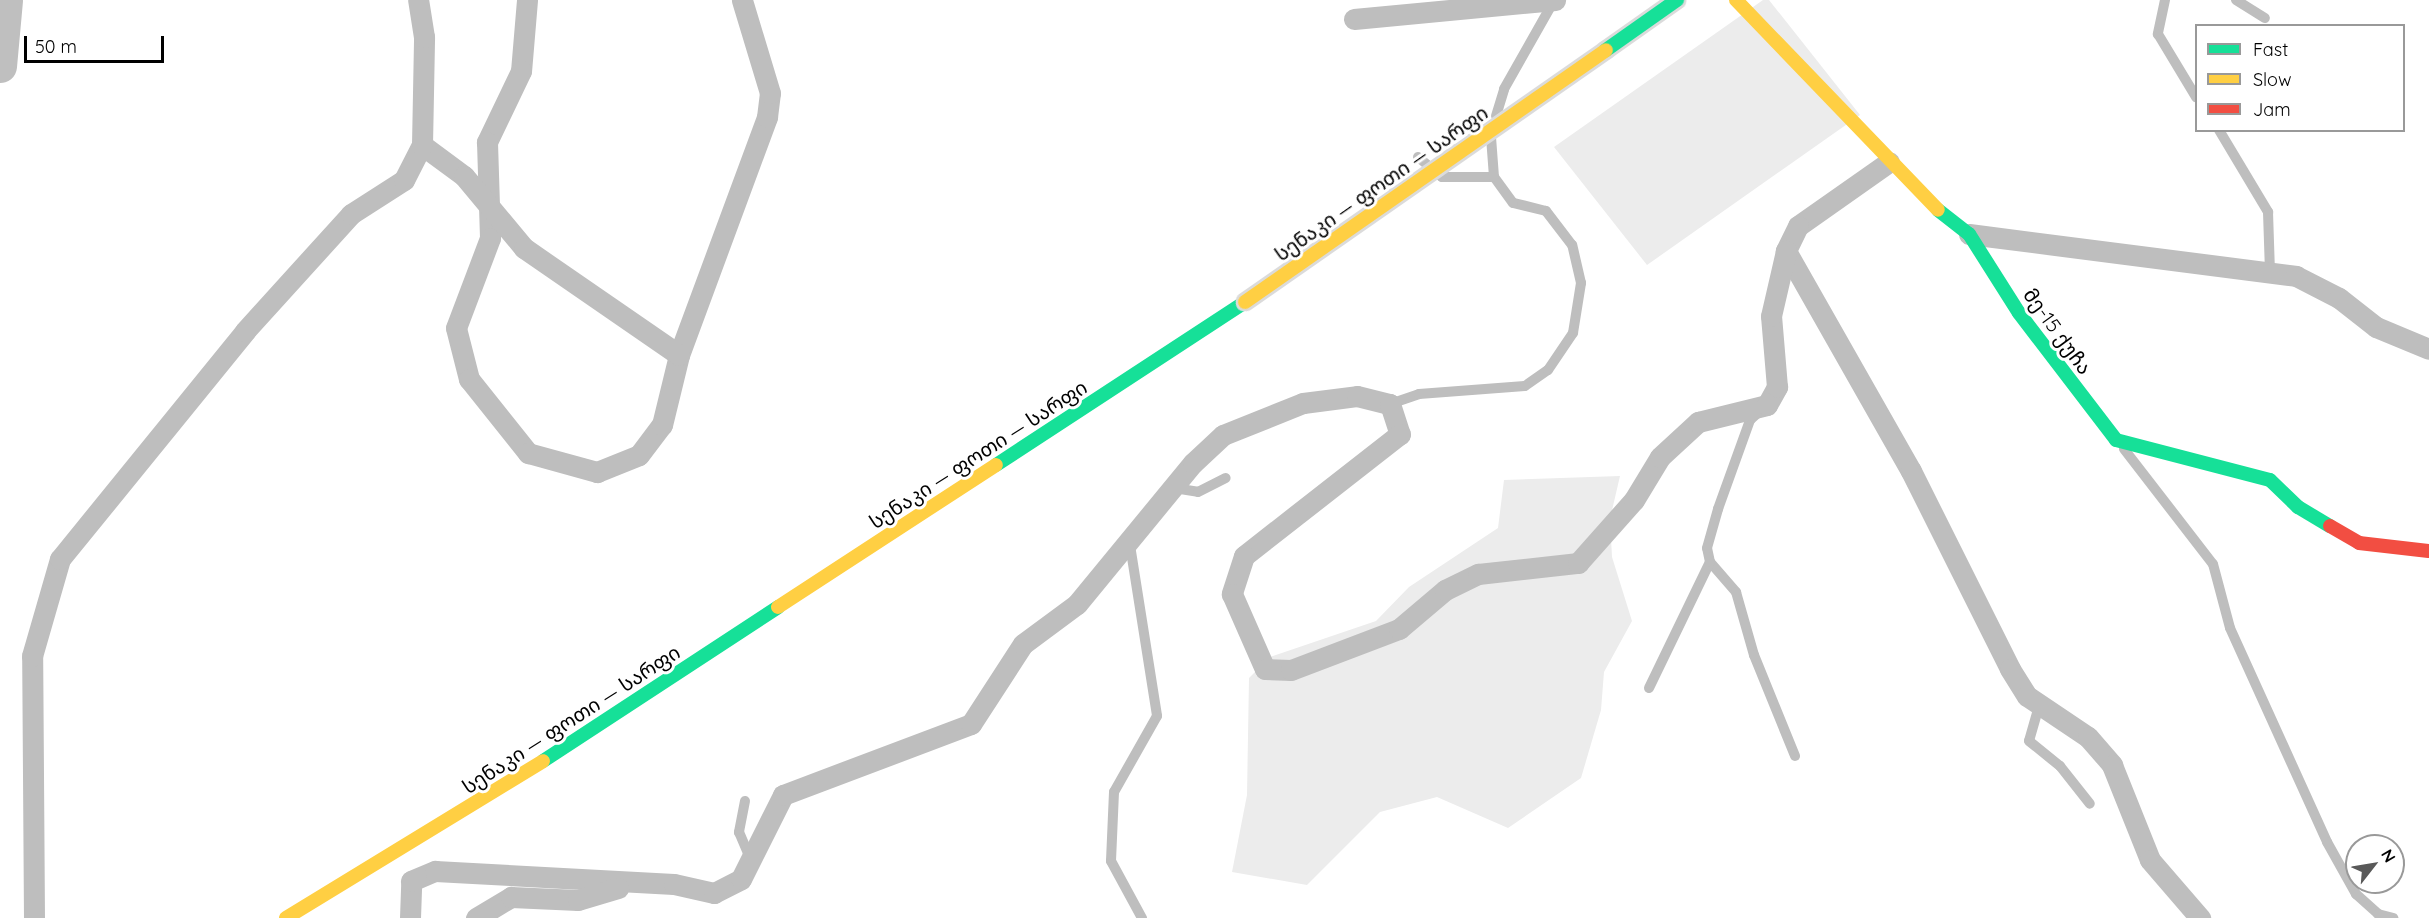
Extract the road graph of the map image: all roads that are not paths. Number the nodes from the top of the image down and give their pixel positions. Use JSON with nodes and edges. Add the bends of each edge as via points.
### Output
{"nodes":[{"id":1,"x":418,"y":0,"type":"edge"},
{"id":2,"x":527,"y":0,"type":"edge"},
{"id":3,"x":742,"y":0,"type":"edge"},
{"id":4,"x":1677,"y":0,"type":"edge"},
{"id":5,"x":1736,"y":0,"type":"edge"},
{"id":6,"x":2165,"y":0,"type":"edge"},
{"id":7,"x":2236,"y":0,"type":"edge"},
{"id":8,"x":1553,"y":2,"type":"edge"},
{"id":9,"x":2265,"y":18,"type":"dead end"},
{"id":10,"x":1354,"y":19,"type":"dead end"},
{"id":11,"x":2195,"y":95,"type":"edge"},
{"id":12,"x":2220,"y":132,"type":"edge"},
{"id":13,"x":422,"y":145,"type":"junction"},
{"id":14,"x":1418,"y":158,"type":"dead end"},
{"id":15,"x":1889,"y":162,"type":"junction"},
{"id":16,"x":1494,"y":177,"type":"junction"},
{"id":17,"x":489,"y":206,"type":"junction"},
{"id":18,"x":1969,"y":234,"type":"junction"},
{"id":19,"x":1786,"y":251,"type":"junction"},
{"id":20,"x":2270,"y":272,"type":"junction"},
{"id":21,"x":2424,"y":343,"type":"edge"},
{"id":22,"x":679,"y":355,"type":"junction"},
{"id":23,"x":1390,"y":404,"type":"junction"},
{"id":24,"x":1767,"y":405,"type":"junction"},
{"id":25,"x":2116,"y":440,"type":"junction"},
{"id":26,"x":1226,"y":478,"type":"dead end"},
{"id":27,"x":1174,"y":488,"type":"junction"},
{"id":28,"x":1130,"y":545,"type":"junction"},
{"id":29,"x":2429,"y":551,"type":"edge"},
{"id":30,"x":1710,"y":562,"type":"junction"},
{"id":31,"x":1649,"y":688,"type":"dead end"},
{"id":32,"x":2039,"y":706,"type":"junction"},
{"id":33,"x":1795,"y":756,"type":"dead end"},
{"id":34,"x":745,"y":801,"type":"dead end"},
{"id":35,"x":2090,"y":804,"type":"dead end"},
{"id":36,"x":752,"y":860,"type":"junction"},
{"id":37,"x":631,"y":885,"type":"junction"},
{"id":38,"x":34,"y":918,"type":"edge"},
{"id":39,"x":286,"y":918,"type":"edge"},
{"id":40,"x":410,"y":918,"type":"edge"},
{"id":41,"x":476,"y":918,"type":"edge"},
{"id":42,"x":1142,"y":918,"type":"edge"},
{"id":43,"x":2200,"y":918,"type":"edge"},
{"id":44,"x":2393,"y":918,"type":"edge"}],
"edges":[{"from":1,"to":13,"type":"street","via":[[424,37]]},
{"from":2,"to":17,"type":"street","via":[[521,71],[488,142]]},
{"from":3,"to":22,"type":"street","via":[[770,93],[767,117]]},
{"from":4,"to":39,"type":"main road","name":"სენაკი — ფოთი — სარფი","bridge":true,"via":[[1245,302],[485,799]]},
{"from":5,"to":15,"type":"main road","name":"მე-15 ქუჩა"},
{"from":6,"to":11,"type":"lane","via":[[2158,34]]},
{"from":7,"to":9,"type":"lane"},
{"from":8,"to":10,"type":"street"},
{"from":8,"to":16,"type":"lane","via":[[1504,89],[1491,131]]},
{"from":12,"to":20,"type":"lane","via":[[2268,212]]},
{"from":13,"to":17,"type":"street","via":[[464,176]]},
{"from":13,"to":38,"type":"street","via":[[404,180],[351,214],[245,331],[60,559],[32,656]]},
{"from":14,"to":16,"type":"lane","via":[[1442,177]]},
{"from":15,"to":18,"type":"main road","name":"მე-15 ქუჩა"},
{"from":15,"to":19,"type":"street","via":[[1798,226]]},
{"from":16,"to":23,"type":"lane","via":[[1514,203],[1546,211],[1572,244],[1581,283],[1574,333],[1548,370],[1525,386],[1419,394]]},
{"from":17,"to":22,"type":"street","via":[[524,248]]},
{"from":17,"to":22,"type":"street","via":[[490,238],[456,328],[469,379],[528,453],[597,472],[639,454],[662,425]]},
{"from":18,"to":20,"type":"street"},
{"from":18,"to":25,"type":"main road","name":"მე-15 ქუჩა","via":[[2019,313]]},
{"from":19,"to":24,"type":"street","via":[[1771,315],[1777,387]]},
{"from":19,"to":32,"type":"street","via":[[1911,471],[2010,669]]},
{"from":20,"to":21,"type":"street","via":[[2296,276]]},
{"from":23,"to":24,"type":"street","via":[[1400,434],[1244,556],[1232,594],[1265,669],[1291,670],[1399,629],[1445,590],[1478,574],[1578,563],[1634,500],[1660,456],[1698,422]]},
{"from":23,"to":27,"type":"street","via":[[1357,396],[1303,403],[1273,414],[1223,435]]},
{"from":24,"to":30,"type":"lane","via":[[1750,420],[1707,548]]},
{"from":25,"to":29,"type":"main road","via":[[2270,480],[2298,507],[2359,543]]},
{"from":25,"to":44,"type":"lane","via":[[2213,564],[2230,628],[2327,842],[2356,894],[2378,914]]},
{"from":26,"to":27,"type":"lane","via":[[1198,492]]},
{"from":27,"to":28,"type":"street"},
{"from":28,"to":36,"type":"street","via":[[1077,604],[1023,645],[971,724],[783,795],[763,826]]},
{"from":28,"to":42,"type":"lane","via":[[1157,716],[1114,792],[1111,861]]},
{"from":30,"to":31,"type":"lane"},
{"from":30,"to":33,"type":"lane","via":[[1736,591],[1754,655]]},
{"from":32,"to":35,"type":"lane","via":[[2029,741],[2060,766]]},
{"from":32,"to":43,"type":"street","via":[[2088,737],[2112,765],[2150,860]]},
{"from":34,"to":36,"type":"lane","via":[[739,832]]},
{"from":36,"to":37,"type":"street","via":[[741,879],[714,892],[674,884]]},
{"from":37,"to":40,"type":"street","via":[[494,870],[435,871],[411,881]]},
{"from":37,"to":41,"type":"street","via":[[578,900],[511,897],[488,906]]}]}
